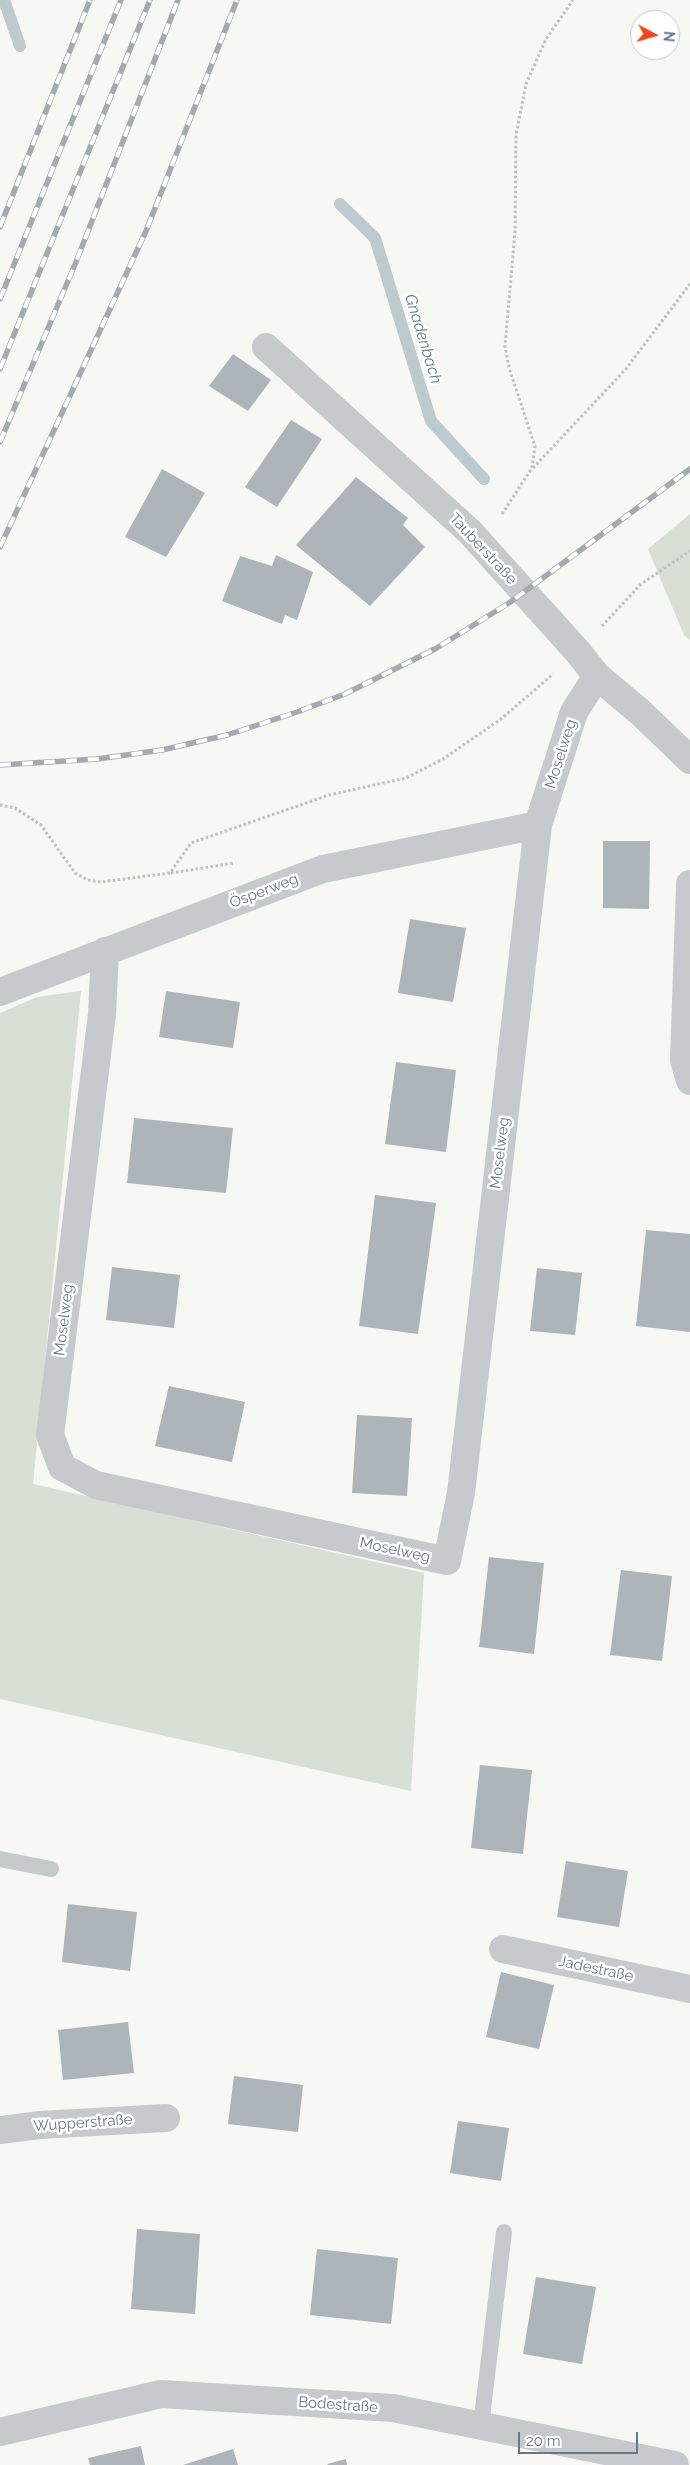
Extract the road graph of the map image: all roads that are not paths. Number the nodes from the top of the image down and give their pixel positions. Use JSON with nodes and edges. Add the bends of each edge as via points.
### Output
{"nodes":[{"id":1,"x":266,"y":347,"type":"dead end"},
{"id":2,"x":597,"y":676,"type":"junction"},
{"id":3,"x":690,"y":760,"type":"edge"},
{"id":4,"x":538,"y":825,"type":"junction"},
{"id":5,"x":690,"y":884,"type":"edge"},
{"id":6,"x":106,"y":951,"type":"junction"},
{"id":7,"x":0,"y":992,"type":"edge"},
{"id":8,"x":690,"y":1081,"type":"edge"},
{"id":9,"x":0,"y":1859,"type":"edge"},
{"id":10,"x":51,"y":1870,"type":"dead end"},
{"id":11,"x":502,"y":1949,"type":"dead end"},
{"id":12,"x":690,"y":1989,"type":"edge"},
{"id":13,"x":166,"y":2118,"type":"dead end"},
{"id":14,"x":0,"y":2130,"type":"edge"},
{"id":15,"x":504,"y":2232,"type":"dead end"},
{"id":16,"x":481,"y":2426,"type":"junction"},
{"id":17,"x":0,"y":2432,"type":"edge"},
{"id":18,"x":675,"y":2465,"type":"edge"}],
"edges":[{"from":1,"to":2,"type":"street","name":"Tauberstraße","via":[[470,532]]},
{"from":2,"to":3,"type":"street","name":"Tauberstraße"},
{"from":2,"to":4,"type":"street","name":"Moselweg","via":[[574,712]]},
{"from":4,"to":6,"type":"street","name":"Ösperweg","via":[[322,869]]},
{"from":4,"to":6,"type":"street","name":"Moselweg","via":[[461,1493],[447,1561],[96,1486],[62,1467],[50,1435],[102,1014]]},
{"from":5,"to":8,"type":"street","via":[[684,1060]]},
{"from":6,"to":7,"type":"street","name":"Ösperweg"},
{"from":9,"to":10,"type":"lane"},
{"from":11,"to":12,"type":"street","name":"Jadestraße"},
{"from":13,"to":14,"type":"street","name":"Wupperstraße"},
{"from":15,"to":16,"type":"lane"},
{"from":16,"to":17,"type":"street","name":"Bodestraße","via":[[393,2408],[161,2394]]},
{"from":16,"to":18,"type":"street","name":"Bodestraße"}]}
